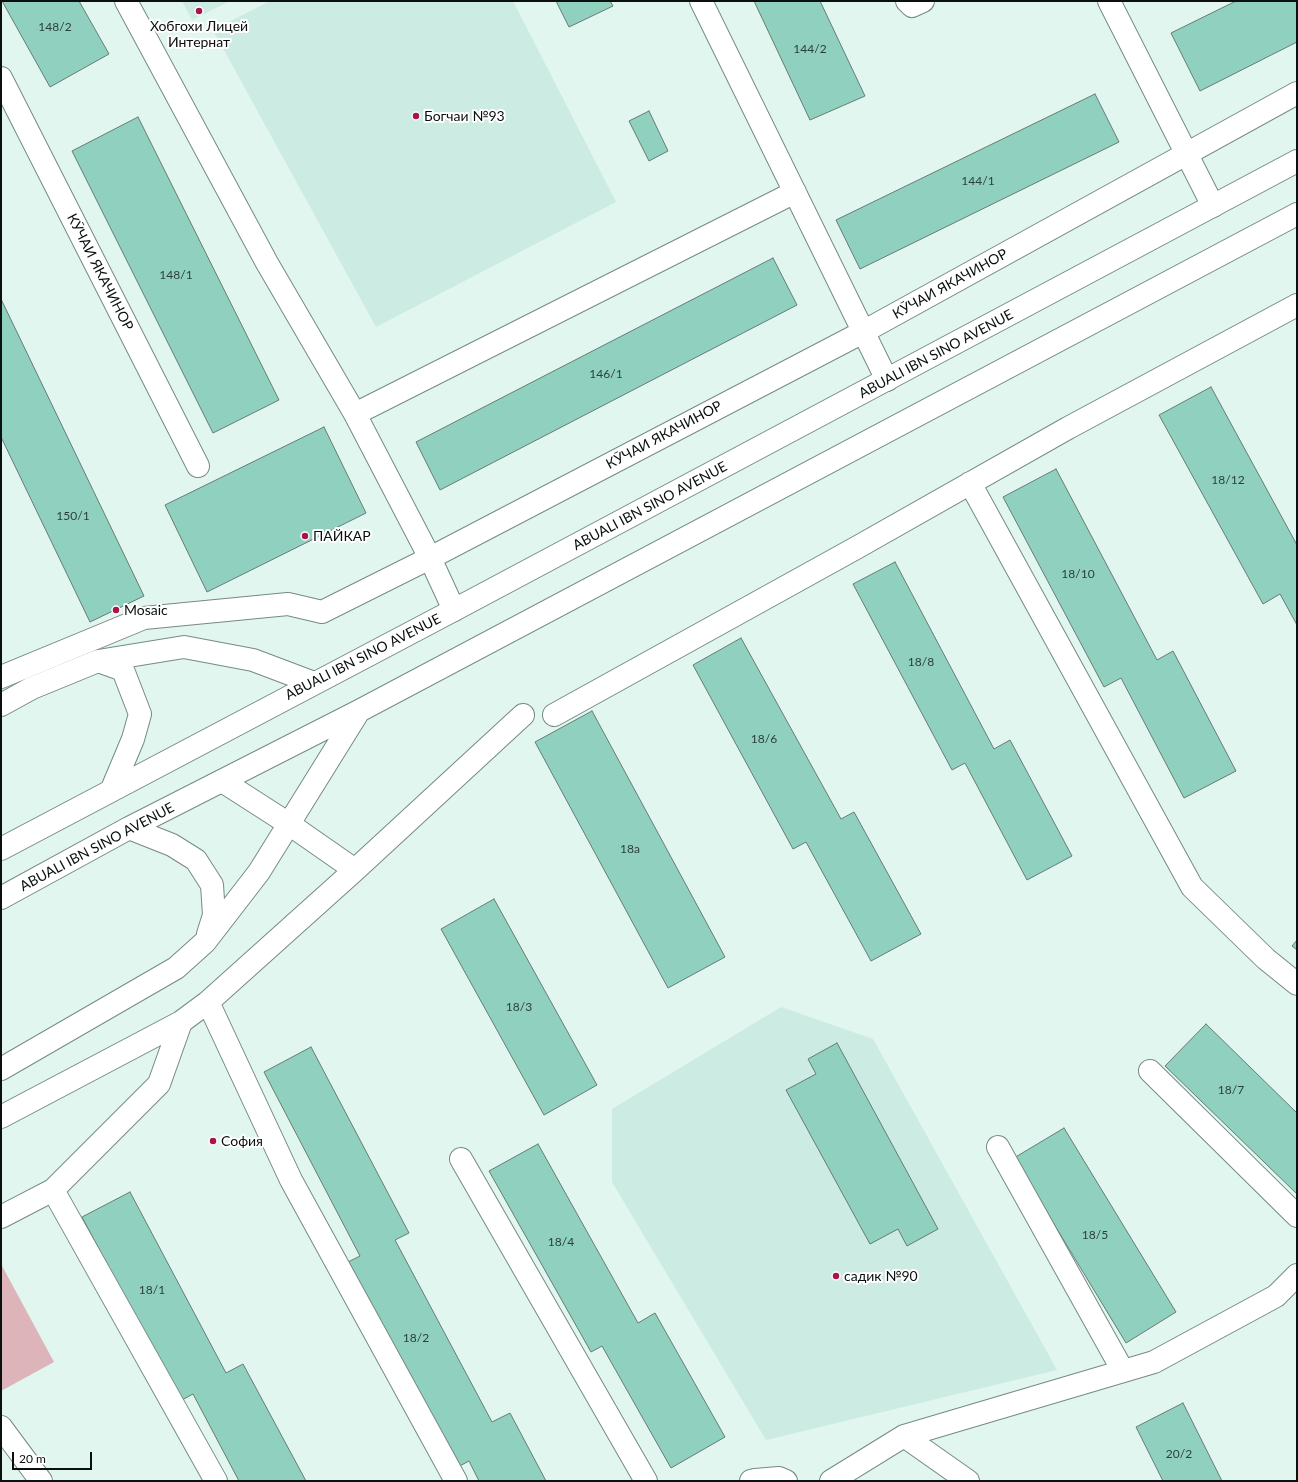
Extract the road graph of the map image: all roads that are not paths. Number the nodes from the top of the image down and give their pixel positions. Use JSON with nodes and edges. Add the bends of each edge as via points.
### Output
{"nodes":[{"id":1,"x":126,"y":1,"type":"edge"},
{"id":2,"x":701,"y":1,"type":"edge"},
{"id":3,"x":907,"y":1,"type":"edge"},
{"id":4,"x":923,"y":1,"type":"edge"},
{"id":5,"x":1109,"y":1,"type":"edge"},
{"id":6,"x":1,"y":78,"type":"edge"},
{"id":7,"x":1297,"y":93,"type":"edge"},
{"id":8,"x":1187,"y":154,"type":"junction"},
{"id":9,"x":1297,"y":161,"type":"edge"},
{"id":10,"x":795,"y":192,"type":"junction"},
{"id":11,"x":1213,"y":206,"type":"junction"},
{"id":12,"x":1297,"y":214,"type":"edge"},
{"id":13,"x":1297,"y":305,"type":"edge"},
{"id":14,"x":863,"y":332,"type":"junction"},
{"id":15,"x":887,"y":380,"type":"junction"},
{"id":16,"x":355,"y":414,"type":"junction"},
{"id":17,"x":198,"y":466,"type":"dead end"},
{"id":18,"x":970,"y":483,"type":"junction"},
{"id":19,"x":430,"y":558,"type":"junction"},
{"id":20,"x":454,"y":610,"type":"junction"},
{"id":21,"x":98,"y":661,"type":"junction"},
{"id":22,"x":1,"y":677,"type":"edge"},
{"id":23,"x":314,"y":683,"type":"junction"},
{"id":24,"x":1,"y":705,"type":"edge"},
{"id":25,"x":358,"y":711,"type":"junction"},
{"id":26,"x":554,"y":714,"type":"dead end"},
{"id":27,"x":523,"y":715,"type":"dead end"},
{"id":28,"x":222,"y":780,"type":"junction"},
{"id":29,"x":112,"y":789,"type":"junction"},
{"id":30,"x":289,"y":824,"type":"junction"},
{"id":31,"x":129,"y":828,"type":"junction"},
{"id":32,"x":1,"y":849,"type":"edge"},
{"id":33,"x":355,"y":870,"type":"junction"},
{"id":34,"x":1,"y":898,"type":"edge"},
{"id":35,"x":205,"y":942,"type":"junction"},
{"id":36,"x":1297,"y":984,"type":"edge"},
{"id":37,"x":208,"y":1002,"type":"junction"},
{"id":38,"x":181,"y":1022,"type":"junction"},
{"id":39,"x":1,"y":1069,"type":"edge"},
{"id":40,"x":1150,"y":1071,"type":"dead end"},
{"id":41,"x":1,"y":1118,"type":"edge"},
{"id":42,"x":998,"y":1147,"type":"dead end"},
{"id":43,"x":461,"y":1159,"type":"dead end"},
{"id":44,"x":53,"y":1190,"type":"junction"},
{"id":45,"x":1,"y":1216,"type":"edge"},
{"id":46,"x":1297,"y":1216,"type":"edge"},
{"id":47,"x":1297,"y":1275,"type":"edge"},
{"id":48,"x":1123,"y":1371,"type":"junction"},
{"id":49,"x":1,"y":1427,"type":"edge"},
{"id":50,"x":904,"y":1436,"type":"junction"},
{"id":51,"x":41,"y":1481,"type":"edge"},
{"id":52,"x":216,"y":1481,"type":"edge"},
{"id":53,"x":456,"y":1481,"type":"edge"},
{"id":54,"x":646,"y":1481,"type":"edge"},
{"id":55,"x":751,"y":1481,"type":"edge"},
{"id":56,"x":786,"y":1481,"type":"edge"},
{"id":57,"x":831,"y":1481,"type":"edge"},
{"id":58,"x":968,"y":1481,"type":"edge"}],
"edges":[{"from":1,"to":16,"type":"main road","via":[[267,263]]},
{"from":2,"to":10,"type":"main road"},
{"from":3,"to":4,"type":"main road","via":[[912,6]]},
{"from":5,"to":8,"type":"main road"},
{"from":6,"to":17,"type":"main road","name":"КӮЧАИ ЯКАЧИНОР"},
{"from":7,"to":8,"type":"main road","name":"КӮЧАИ ЯКАЧИНОР"},
{"from":8,"to":11,"type":"main road"},
{"from":8,"to":14,"type":"main road","name":"КӮЧАИ ЯКАЧИНОР"},
{"from":9,"to":11,"type":"main road","name":"ABUALI IBN SINO AVENUE"},
{"from":10,"to":14,"type":"main road"},
{"from":10,"to":16,"type":"main road"},
{"from":11,"to":15,"type":"main road","name":"ABUALI IBN SINO AVENUE"},
{"from":12,"to":25,"type":"main road","name":"ABUALI IBN SINO AVENUE"},
{"from":13,"to":18,"type":"main road"},
{"from":14,"to":15,"type":"main road"},
{"from":14,"to":19,"type":"main road","name":"КӮЧАИ ЯКАЧИНОР"},
{"from":15,"to":20,"type":"main road","name":"ABUALI IBN SINO AVENUE"},
{"from":16,"to":19,"type":"main road"},
{"from":18,"to":26,"type":"main road"},
{"from":18,"to":36,"type":"main road","via":[[1192,887],[1266,959]]},
{"from":19,"to":20,"type":"main road"},
{"from":19,"to":22,"type":"main road","name":"КӮЧАИ ЯКАЧИНОР","via":[[322,612],[288,604],[144,618]]},
{"from":20,"to":23,"type":"main road","name":"ABUALI IBN SINO AVENUE"},
{"from":21,"to":23,"type":"main road","via":[[184,647],[253,660]]},
{"from":21,"to":24,"type":"main road","via":[[32,688]]},
{"from":21,"to":29,"type":"main road","via":[[123,670],[140,714],[133,739]]},
{"from":23,"to":29,"type":"main road","name":"ABUALI IBN SINO AVENUE"},
{"from":25,"to":28,"type":"main road","name":"ABUALI IBN SINO AVENUE"},
{"from":25,"to":30,"type":"main road"},
{"from":27,"to":33,"type":"main road"},
{"from":28,"to":30,"type":"main road"},
{"from":28,"to":31,"type":"main road","name":"ABUALI IBN SINO AVENUE"},
{"from":29,"to":32,"type":"main road","name":"ABUALI IBN SINO AVENUE"},
{"from":30,"to":33,"type":"main road"},
{"from":30,"to":35,"type":"main road","via":[[259,872]]},
{"from":31,"to":34,"type":"main road","name":"ABUALI IBN SINO AVENUE"},
{"from":31,"to":35,"type":"main road","via":[[172,846],[196,860],[212,886],[214,915]]},
{"from":33,"to":37,"type":"main road"},
{"from":35,"to":39,"type":"main road","via":[[176,968]]},
{"from":37,"to":38,"type":"main road"},
{"from":37,"to":53,"type":"main road","via":[[291,1180]]},
{"from":38,"to":41,"type":"main road"},
{"from":38,"to":44,"type":"main road","via":[[159,1084]]},
{"from":40,"to":46,"type":"main road"},
{"from":42,"to":48,"type":"main road"},
{"from":43,"to":54,"type":"main road"},
{"from":44,"to":45,"type":"main road"},
{"from":44,"to":52,"type":"main road"},
{"from":47,"to":48,"type":"main road","via":[[1276,1296],[1154,1362]]},
{"from":48,"to":50,"type":"main road"},
{"from":49,"to":51,"type":"main road"},
{"from":50,"to":57,"type":"main road"},
{"from":50,"to":58,"type":"main road"},
{"from":55,"to":56,"type":"main road","via":[[779,1478]]}]}
